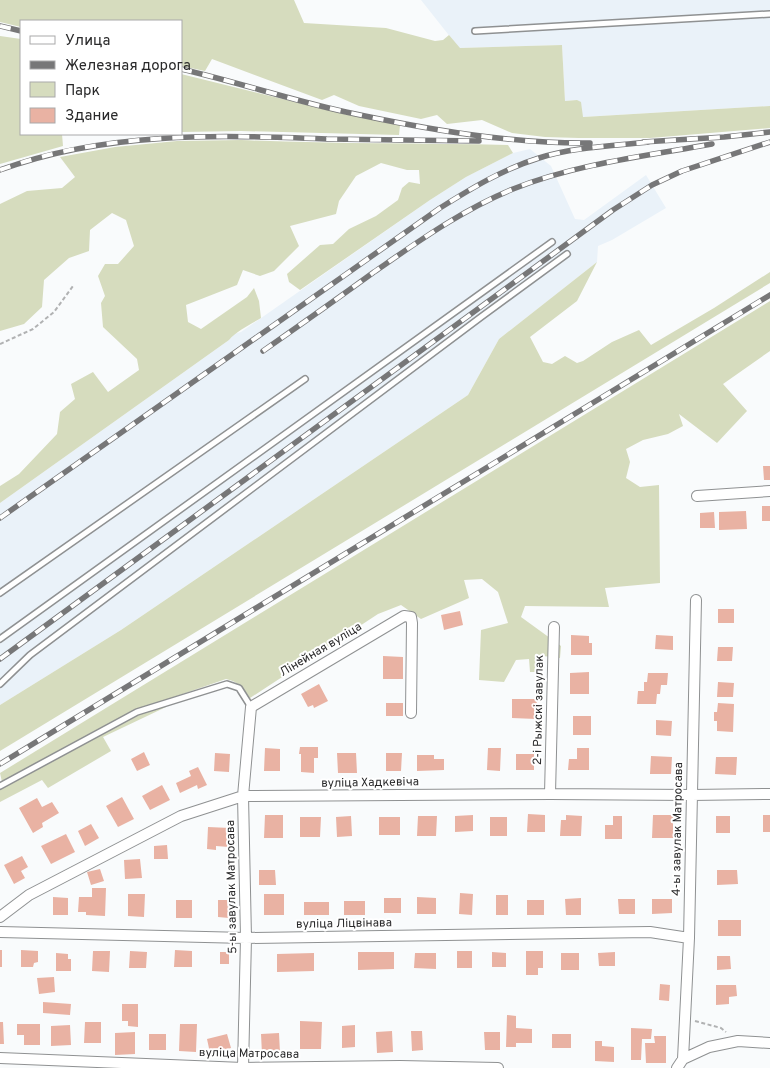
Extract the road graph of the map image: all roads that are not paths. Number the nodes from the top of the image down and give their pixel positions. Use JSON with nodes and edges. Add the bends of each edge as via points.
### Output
{"nodes":[{"id":1,"x":770,"y":14,"type":"edge"},
{"id":2,"x":475,"y":31,"type":"dead end"},
{"id":3,"x":552,"y":242,"type":"dead end"},
{"id":4,"x":567,"y":254,"type":"dead end"},
{"id":5,"x":305,"y":379,"type":"dead end"},
{"id":6,"x":770,"y":491,"type":"edge"},
{"id":7,"x":697,"y":496,"type":"dead end"},
{"id":8,"x":0,"y":593,"type":"edge"},
{"id":9,"x":696,"y":600,"type":"dead end"},
{"id":10,"x":554,"y":626,"type":"dead end"},
{"id":11,"x":0,"y":639,"type":"edge"},
{"id":12,"x":0,"y":684,"type":"edge"},
{"id":13,"x":251,"y":707,"type":"junction"},
{"id":14,"x":411,"y":714,"type":"dead end"},
{"id":15,"x":0,"y":786,"type":"edge"},
{"id":16,"x":550,"y":794,"type":"junction"},
{"id":17,"x":770,"y":794,"type":"edge"},
{"id":18,"x":691,"y":795,"type":"junction"},
{"id":19,"x":243,"y":796,"type":"junction"},
{"id":20,"x":0,"y":917,"type":"edge"},
{"id":21,"x":0,"y":932,"type":"edge"},
{"id":22,"x":246,"y":938,"type":"junction"},
{"id":23,"x":689,"y":938,"type":"junction"},
{"id":24,"x":770,"y":1043,"type":"edge"},
{"id":25,"x":0,"y":1058,"type":"edge"},
{"id":26,"x":683,"y":1059,"type":"junction"},
{"id":27,"x":243,"y":1068,"type":"edge"},
{"id":28,"x":498,"y":1068,"type":"edge"},
{"id":29,"x":676,"y":1068,"type":"edge"}],
"edges":[{"from":1,"to":2,"type":"lane"},
{"from":3,"to":11,"type":"lane"},
{"from":4,"to":12,"type":"lane","via":[[30,655]]},
{"from":5,"to":8,"type":"lane"},
{"from":6,"to":7,"type":"street"},
{"from":9,"to":18,"type":"street","name":"4-ы завулак Матросава"},
{"from":10,"to":16,"type":"street","name":"2-і Рыжскі завулак"},
{"from":13,"to":14,"type":"street","name":"Лінейная вуліца","via":[[404,616],[411,616]]},
{"from":13,"to":15,"type":"lane","via":[[239,688],[227,684],[137,712]]},
{"from":13,"to":19,"type":"street","name":"5-ы завулак Матросава"},
{"from":16,"to":18,"type":"street","name":"вуліца Хадкевіча"},
{"from":16,"to":19,"type":"street","name":"вуліца Хадкевіча"},
{"from":17,"to":18,"type":"street","name":"вуліца Хадкевіча"},
{"from":18,"to":23,"type":"street","name":"4-ы завулак Матросава"},
{"from":19,"to":20,"type":"street","name":"вуліца Хадкевіча","via":[[181,816],[29,895]]},
{"from":19,"to":22,"type":"street","name":"5-ы завулак Матросава"},
{"from":21,"to":22,"type":"street","name":"вуліца Ліцвінава"},
{"from":22,"to":23,"type":"street","name":"вуліца Ліцвінава","via":[[650,932]]},
{"from":22,"to":27,"type":"street","name":"5-ы завулак Матросава"},
{"from":23,"to":26,"type":"street","name":"4-ы завулак Матросава"},
{"from":24,"to":26,"type":"street","via":[[738,1041],[709,1047]]},
{"from":25,"to":27,"type":"street","name":"вуліца Матросава"},
{"from":26,"to":29,"type":"street"},
{"from":27,"to":28,"type":"street","name":"вуліца Матросава"}]}
